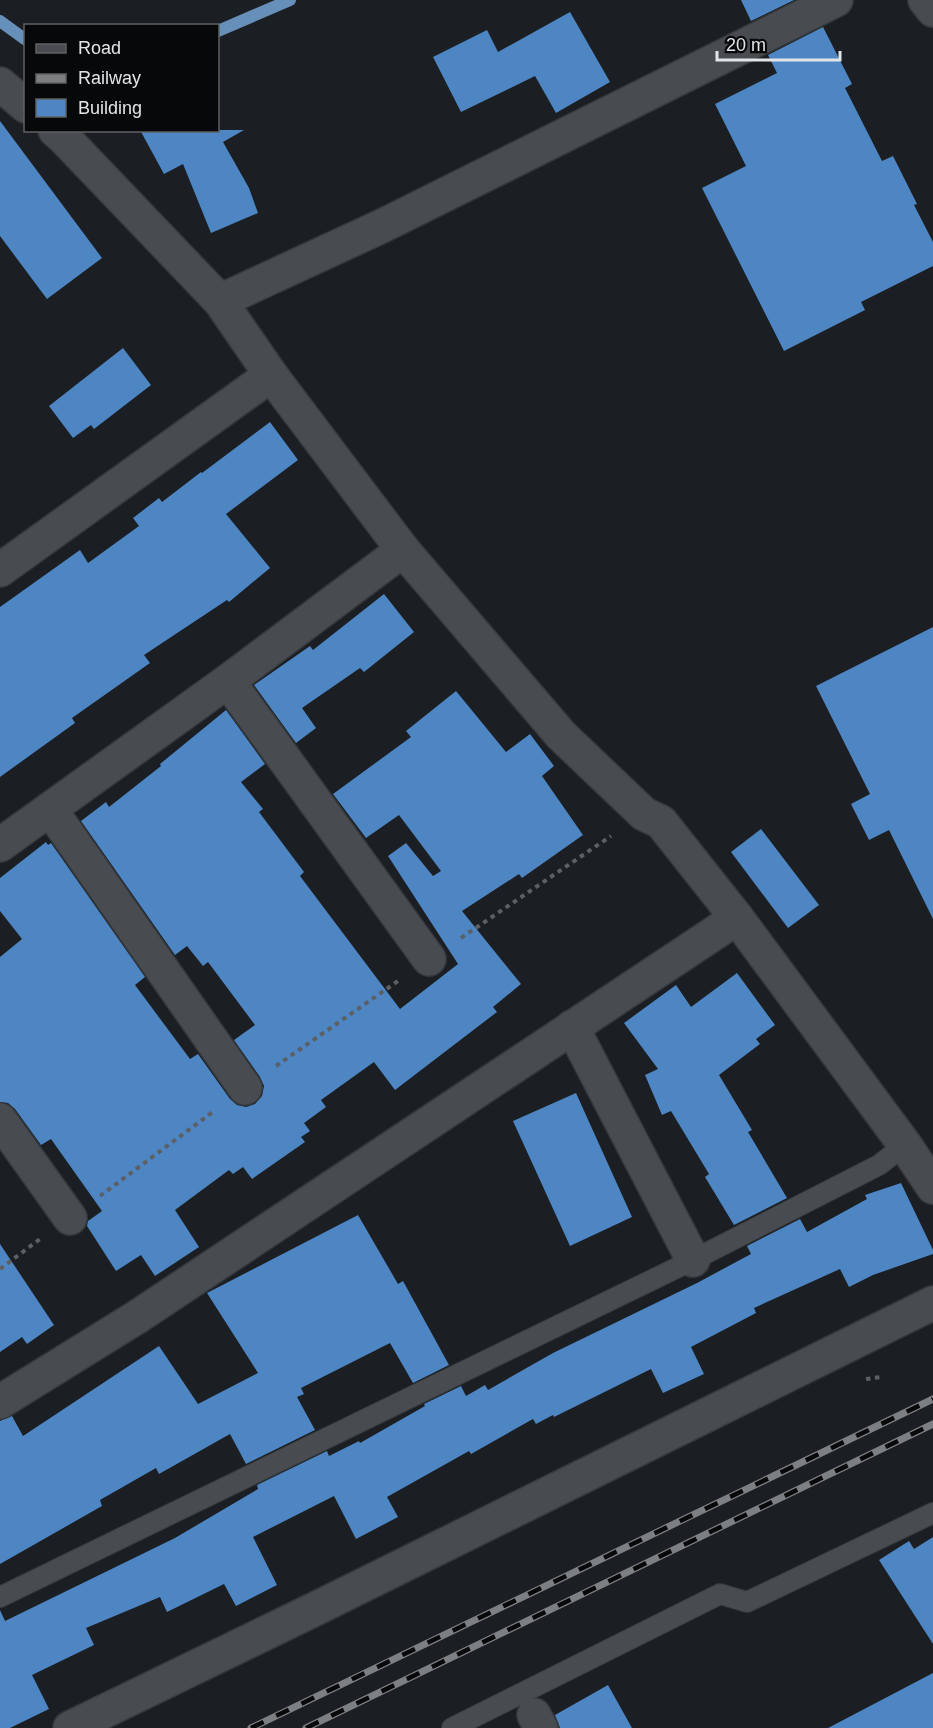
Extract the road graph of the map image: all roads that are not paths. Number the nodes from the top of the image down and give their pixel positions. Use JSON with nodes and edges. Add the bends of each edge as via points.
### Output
{"nodes":[{"id":1,"x":836,"y":0,"type":"edge"},
{"id":2,"x":925,"y":0,"type":"edge"},
{"id":3,"x":933,"y":10,"type":"edge"},
{"id":4,"x":0,"y":84,"type":"edge"},
{"id":5,"x":24,"y":104,"type":"edge"},
{"id":6,"x":57,"y":132,"type":"edge"},
{"id":7,"x":220,"y":301,"type":"junction"},
{"id":8,"x":271,"y":375,"type":"junction"},
{"id":9,"x":403,"y":550,"type":"junction"},
{"id":10,"x":0,"y":570,"type":"edge"},
{"id":11,"x":228,"y":681,"type":"junction"},
{"id":12,"x":50,"y":809,"type":"junction"},
{"id":13,"x":0,"y":845,"type":"edge"},
{"id":14,"x":736,"y":918,"type":"junction"},
{"id":15,"x":429,"y":959,"type":"road end"},
{"id":16,"x":572,"y":1028,"type":"junction"},
{"id":17,"x":245,"y":1088,"type":"road end"},
{"id":18,"x":0,"y":1120,"type":"edge"},
{"id":19,"x":905,"y":1145,"type":"junction"},
{"id":20,"x":933,"y":1188,"type":"edge"},
{"id":21,"x":70,"y":1218,"type":"road end"},
{"id":22,"x":693,"y":1260,"type":"junction"},
{"id":23,"x":933,"y":1303,"type":"edge"},
{"id":24,"x":0,"y":1402,"type":"edge"},
{"id":25,"x":933,"y":1513,"type":"edge"},
{"id":26,"x":0,"y":1597,"type":"edge"},
{"id":27,"x":70,"y":1728,"type":"edge"},
{"id":28,"x":452,"y":1728,"type":"edge"}],
"edges":[{"from":1,"to":7,"type":"street","via":[[382,226]]},
{"from":2,"to":3,"type":"street"},
{"from":4,"to":5,"type":"street"},
{"from":6,"to":7,"type":"street"},
{"from":7,"to":8,"type":"street"},
{"from":8,"to":9,"type":"street"},
{"from":8,"to":10,"type":"street"},
{"from":9,"to":11,"type":"street"},
{"from":9,"to":14,"type":"street","via":[[561,735],[644,814],[661,822]]},
{"from":11,"to":12,"type":"street"},
{"from":11,"to":15,"type":"street"},
{"from":12,"to":13,"type":"street"},
{"from":12,"to":17,"type":"street"},
{"from":14,"to":16,"type":"street"},
{"from":14,"to":19,"type":"street"},
{"from":16,"to":22,"type":"street"},
{"from":16,"to":24,"type":"street","via":[[137,1317]]},
{"from":18,"to":21,"type":"street"},
{"from":19,"to":20,"type":"street"},
{"from":19,"to":22,"type":"lane","via":[[879,1165]]},
{"from":22,"to":26,"type":"lane"},
{"from":23,"to":27,"type":"street"},
{"from":25,"to":28,"type":"lane","via":[[747,1602],[720,1594]]}]}
